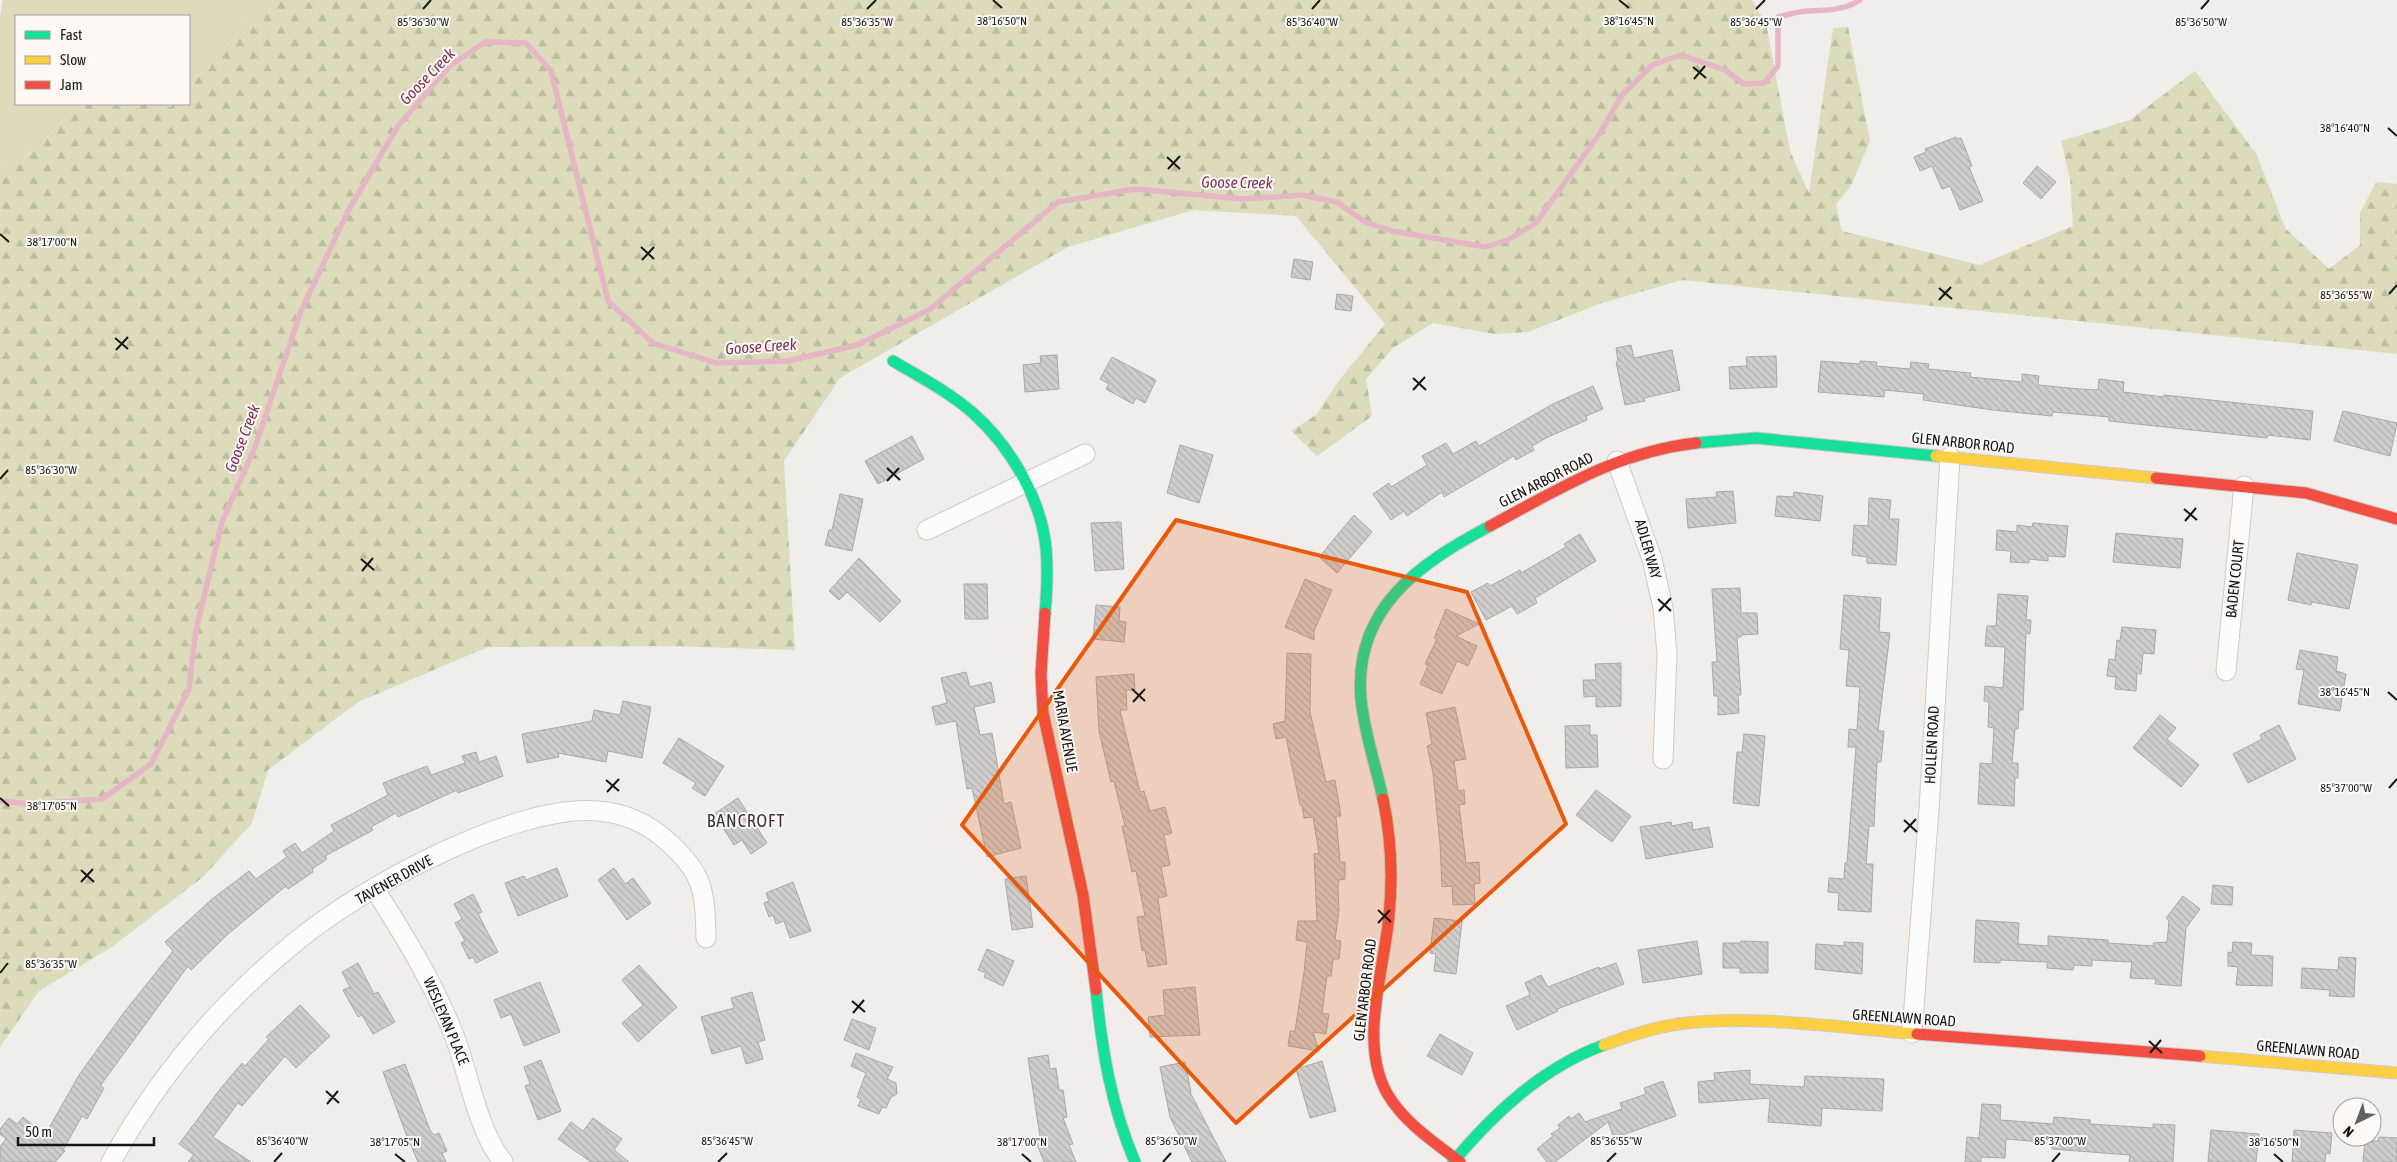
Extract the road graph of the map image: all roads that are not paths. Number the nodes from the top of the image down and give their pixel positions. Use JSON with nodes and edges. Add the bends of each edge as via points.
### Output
{"nodes":[{"id":1,"x":893,"y":361,"type":"dead end"},
{"id":2,"x":1085,"y":454,"type":"dead end"},
{"id":3,"x":1950,"y":457,"type":"junction"},
{"id":4,"x":1618,"y":461,"type":"junction"},
{"id":5,"x":1025,"y":483,"type":"junction"},
{"id":6,"x":2244,"y":486,"type":"junction"},
{"id":7,"x":2397,"y":519,"type":"edge"},
{"id":8,"x":927,"y":530,"type":"dead end"},
{"id":9,"x":2226,"y":671,"type":"dead end"},
{"id":10,"x":1663,"y":759,"type":"dead end"},
{"id":11,"x":374,"y":888,"type":"junction"},
{"id":12,"x":706,"y":938,"type":"dead end"},
{"id":13,"x":1912,"y":1033,"type":"junction"},
{"id":14,"x":2397,"y":1073,"type":"edge"},
{"id":15,"x":1456,"y":1161,"type":"edge"},
{"id":16,"x":111,"y":1162,"type":"edge"},
{"id":17,"x":503,"y":1162,"type":"edge"},
{"id":18,"x":1135,"y":1162,"type":"edge"}],
"edges":[{"from":1,"to":5,"type":"street","name":"MARIA AVENUE","via":[[971,410],[1013,458]]},
{"from":2,"to":5,"type":"street"},
{"from":3,"to":4,"type":"street","name":"GLEN ARBOR ROAD","via":[[1756,438],[1702,440],[1662,447]]},
{"from":3,"to":6,"type":"street","name":"GLEN ARBOR ROAD"},
{"from":3,"to":13,"type":"street","name":"HOLLEN ROAD"},
{"from":4,"to":10,"type":"street","name":"ADLER WAY","via":[[1652,559],[1663,608],[1667,672]]},
{"from":4,"to":15,"type":"street","name":"GLEN ARBOR ROAD","via":[[1589,472],[1419,567],[1394,591],[1370,634],[1365,650],[1362,706],[1390,841],[1391,889],[1387,943],[1372,1034],[1373,1049],[1381,1083],[1395,1107]]},
{"from":5,"to":8,"type":"street"},
{"from":5,"to":18,"type":"street","name":"MARIA AVENUE","via":[[1037,509],[1046,548],[1042,693],[1046,728],[1089,928],[1102,1045],[1113,1101]]},
{"from":6,"to":7,"type":"street","name":"GLEN ARBOR ROAD","via":[[2306,493]]},
{"from":6,"to":9,"type":"street","name":"BADEN COURT"},
{"from":11,"to":12,"type":"street","name":"TAVENER DRIVE","via":[[452,848],[509,826],[563,812],[612,813],[652,829],[690,864],[706,900]]},
{"from":11,"to":16,"type":"street","name":"TAVENER DRIVE","via":[[300,938],[243,987],[189,1045],[150,1096]]},
{"from":11,"to":17,"type":"street","name":"WESLEYAN PLACE","via":[[424,971],[453,1034],[488,1136]]},
{"from":13,"to":14,"type":"street","name":"GREENLAWN ROAD"},
{"from":13,"to":15,"type":"street","name":"GREENLAWN ROAD","via":[[1706,1021],[1661,1027],[1618,1039],[1574,1058],[1536,1082],[1492,1117]]}]}
